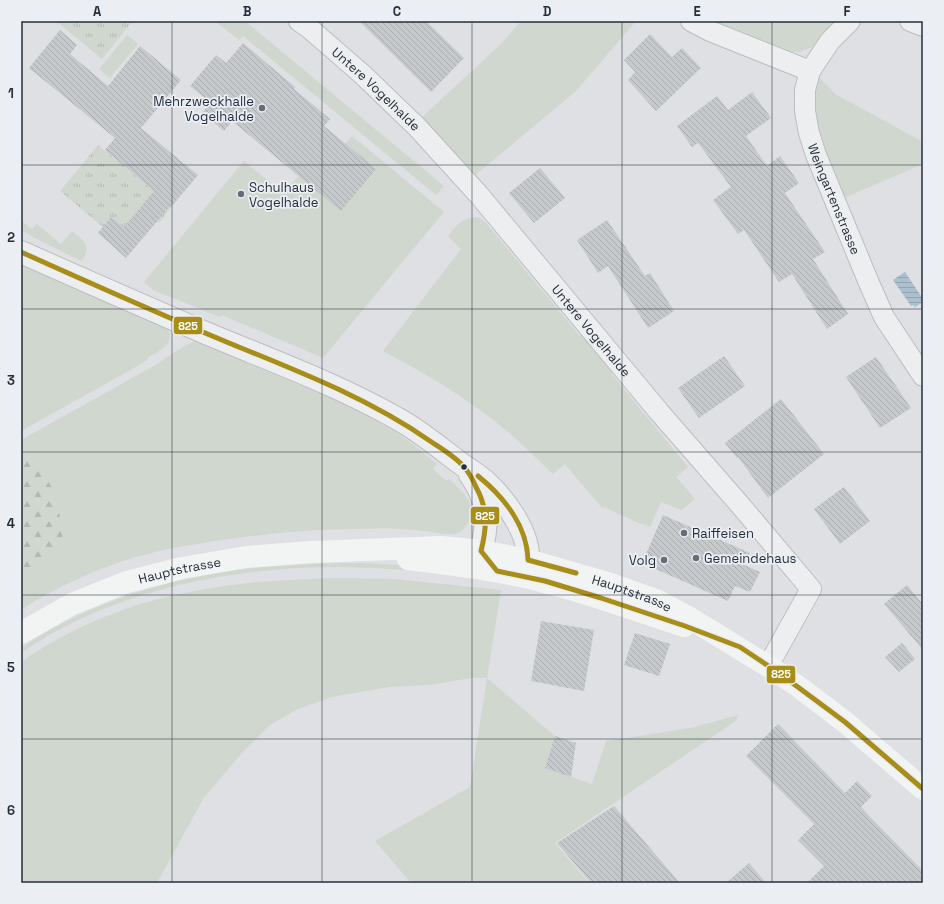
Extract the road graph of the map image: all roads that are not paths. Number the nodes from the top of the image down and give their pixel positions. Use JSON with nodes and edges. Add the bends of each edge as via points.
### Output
{"nodes":[{"id":1,"x":299,"y":21,"type":"edge"},
{"id":2,"x":691,"y":21,"type":"edge"},
{"id":3,"x":850,"y":21,"type":"edge"},
{"id":4,"x":910,"y":21,"type":"edge"},
{"id":5,"x":923,"y":26,"type":"edge"},
{"id":6,"x":810,"y":71,"type":"junction"},
{"id":7,"x":21,"y":252,"type":"edge"},
{"id":8,"x":923,"y":376,"type":"edge"},
{"id":9,"x":462,"y":464,"type":"junction"},
{"id":10,"x":349,"y":551,"type":"junction"},
{"id":11,"x":481,"y":551,"type":"junction"},
{"id":12,"x":528,"y":560,"type":"junction"},
{"id":13,"x":503,"y":573,"type":"junction"},
{"id":14,"x":21,"y":633,"type":"edge"},
{"id":15,"x":740,"y":647,"type":"junction"},
{"id":16,"x":768,"y":666,"type":"junction"},
{"id":17,"x":923,"y":789,"type":"edge"}],
"edges":[{"from":1,"to":16,"type":"street","name":"Untere Vogelhalde","via":[[362,74],[449,162],[811,589]]},
{"from":2,"to":6,"type":"street"},
{"from":3,"to":6,"type":"street","name":"Weingartenstrasse","via":[[830,42]]},
{"from":4,"to":5,"type":"street"},
{"from":6,"to":8,"type":"street","name":"Weingartenstrasse","via":[[805,90],[805,111],[816,155],[884,316]]},
{"from":7,"to":9,"type":"street","via":[[252,353],[332,385],[399,419]]},
{"from":9,"to":11,"type":"street","via":[[473,479],[486,510]]},
{"from":9,"to":12,"type":"street","via":[[484,480],[509,508],[525,539]]},
{"from":10,"to":11,"type":"main road","name":"Hauptstrasse","via":[[442,547]]},
{"from":10,"to":13,"type":"main road","name":"Hauptstrasse"},
{"from":10,"to":14,"type":"main road","name":"Hauptstrasse","via":[[246,557],[182,568],[127,582],[72,604]]},
{"from":11,"to":12,"type":"main road","name":"Hauptstrasse"},
{"from":11,"to":13,"type":"main road"},
{"from":12,"to":13,"type":"main road"},
{"from":12,"to":15,"type":"main road","name":"Hauptstrasse","via":[[586,576],[656,600]]},
{"from":13,"to":15,"type":"main road","name":"Hauptstrasse","via":[[617,603]]},
{"from":15,"to":16,"type":"main road","name":"Hauptstrasse"},
{"from":16,"to":17,"type":"main road","name":"Hauptstrasse","via":[[845,722]]}]}
